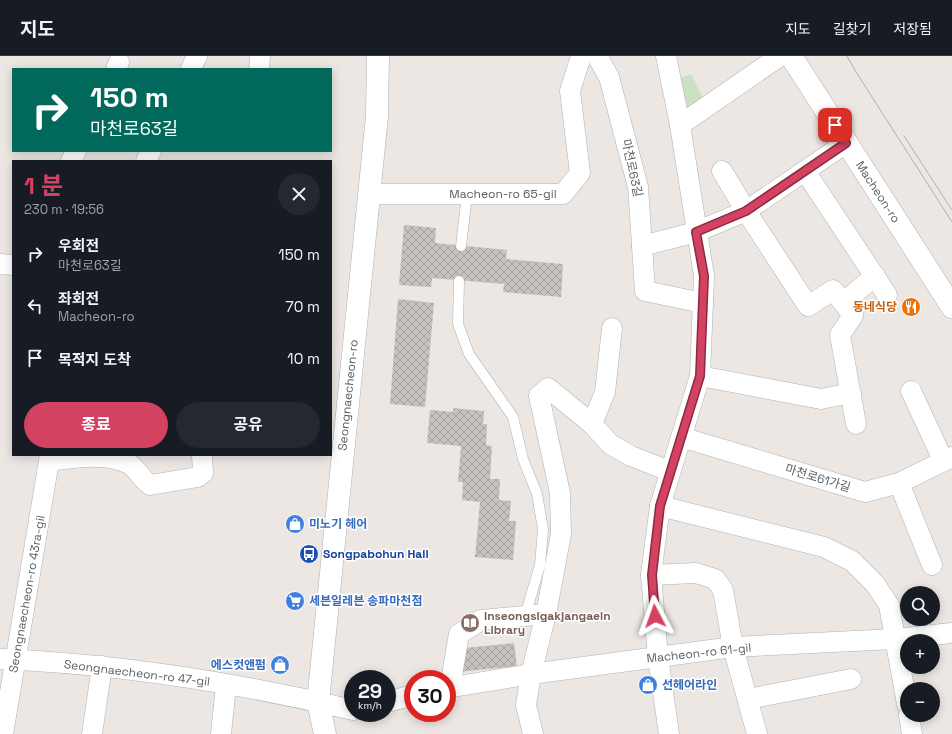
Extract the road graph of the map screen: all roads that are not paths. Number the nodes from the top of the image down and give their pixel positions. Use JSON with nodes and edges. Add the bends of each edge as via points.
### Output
{"nodes":[{"id":1,"x":197,"y":56,"type":"edge"},
{"id":2,"x":260,"y":56,"type":"edge"},
{"id":3,"x":378,"y":56,"type":"edge"},
{"id":4,"x":580,"y":56,"type":"edge"},
{"id":5,"x":597,"y":56,"type":"edge"},
{"id":6,"x":666,"y":56,"type":"edge"},
{"id":7,"x":780,"y":56,"type":"edge"},
{"id":8,"x":790,"y":56,"type":"edge"},
{"id":9,"x":191,"y":68,"type":"edge"},
{"id":10,"x":259,"y":68,"type":"edge"},
{"id":11,"x":680,"y":126,"type":"junction"},
{"id":12,"x":846,"y":143,"type":"junction"},
{"id":13,"x":722,"y":171,"type":"dead end"},
{"id":14,"x":805,"y":171,"type":"junction"},
{"id":15,"x":369,"y":194,"type":"junction"},
{"id":16,"x":467,"y":195,"type":"junction"},
{"id":17,"x":746,"y":211,"type":"junction"},
{"id":18,"x":696,"y":232,"type":"junction"},
{"id":19,"x":461,"y":246,"type":"dead end"},
{"id":20,"x":642,"y":246,"type":"junction"},
{"id":21,"x":0,"y":264,"type":"edge"},
{"id":22,"x":12,"y":266,"type":"edge"},
{"id":23,"x":875,"y":276,"type":"junction"},
{"id":24,"x":459,"y":281,"type":"dead end"},
{"id":25,"x":887,"y":295,"type":"dead end"},
{"id":26,"x":844,"y":302,"type":"junction"},
{"id":27,"x":703,"y":303,"type":"junction"},
{"id":28,"x":952,"y":307,"type":"edge"},
{"id":29,"x":612,"y":328,"type":"dead end"},
{"id":30,"x":700,"y":376,"type":"junction"},
{"id":31,"x":911,"y":391,"type":"dead end"},
{"id":32,"x":851,"y":393,"type":"junction"},
{"id":33,"x":592,"y":424,"type":"junction"},
{"id":34,"x":856,"y":424,"type":"dead end"},
{"id":35,"x":681,"y":437,"type":"junction"},
{"id":36,"x":202,"y":456,"type":"edge"},
{"id":37,"x":50,"y":458,"type":"edge"},
{"id":38,"x":948,"y":459,"type":"edge"},
{"id":39,"x":669,"y":471,"type":"junction"},
{"id":40,"x":899,"y":482,"type":"junction"},
{"id":41,"x":660,"y":506,"type":"junction"},
{"id":42,"x":932,"y":565,"type":"dead end"},
{"id":43,"x":652,"y":575,"type":"junction"},
{"id":44,"x":546,"y":614,"type":"junction"},
{"id":45,"x":525,"y":616,"type":"junction"},
{"id":46,"x":952,"y":633,"type":"edge"},
{"id":47,"x":895,"y":638,"type":"junction"},
{"id":48,"x":733,"y":647,"type":"junction"},
{"id":49,"x":658,"y":657,"type":"junction"},
{"id":50,"x":8,"y":660,"type":"edge"},
{"id":51,"x":102,"y":666,"type":"junction"},
{"id":52,"x":452,"y":670,"type":"edge"},
{"id":53,"x":531,"y":674,"type":"junction"},
{"id":54,"x":851,"y":679,"type":"dead end"},
{"id":55,"x":903,"y":682,"type":"edge"},
{"id":56,"x":226,"y":685,"type":"junction"},
{"id":57,"x":456,"y":687,"type":"edge"},
{"id":58,"x":748,"y":699,"type":"junction"},
{"id":59,"x":318,"y":702,"type":"junction"},
{"id":60,"x":344,"y":708,"type":"edge"},
{"id":61,"x":910,"y":722,"type":"edge"},
{"id":62,"x":3,"y":734,"type":"edge"},
{"id":63,"x":92,"y":734,"type":"edge"},
{"id":64,"x":221,"y":734,"type":"edge"},
{"id":65,"x":325,"y":734,"type":"edge"},
{"id":66,"x":532,"y":734,"type":"edge"},
{"id":67,"x":669,"y":734,"type":"edge"},
{"id":68,"x":757,"y":734,"type":"edge"},
{"id":69,"x":912,"y":734,"type":"edge"}],
"edges":[{"from":1,"to":9,"type":"street"},
{"from":2,"to":10,"type":"street"},
{"from":3,"to":15,"type":"street","name":"Seongnaecheon-ro","via":[[377,116]]},
{"from":4,"to":16,"type":"street","name":"Macheon-ro 65-gil","via":[[570,91],[580,173],[563,194]]},
{"from":5,"to":20,"type":"street","name":"마천로63길","via":[[609,77],[638,187]]},
{"from":6,"to":11,"type":"street"},
{"from":7,"to":11,"type":"street"},
{"from":8,"to":12,"type":"street","name":"Macheon-ro"},
{"from":11,"to":18,"type":"street"},
{"from":12,"to":14,"type":"street"},
{"from":12,"to":28,"type":"street","name":"Macheon-ro"},
{"from":13,"to":17,"type":"street"},
{"from":14,"to":17,"type":"street"},
{"from":14,"to":23,"type":"street"},
{"from":15,"to":16,"type":"street","name":"Macheon-ro 65-gil"},
{"from":15,"to":59,"type":"street","name":"Seongnaecheon-ro"},
{"from":16,"to":19,"type":"lane"},
{"from":17,"to":18,"type":"street"},
{"from":17,"to":26,"type":"street","via":[[808,306],[833,290]]},
{"from":18,"to":20,"type":"street"},
{"from":18,"to":27,"type":"street","via":[[704,276]]},
{"from":20,"to":27,"type":"street","name":"마천로63길","via":[[645,291]]},
{"from":21,"to":22,"type":"street"},
{"from":23,"to":25,"type":"street"},
{"from":23,"to":26,"type":"street"},
{"from":24,"to":45,"type":"lane","via":[[458,324],[469,354],[513,417],[523,459],[537,494],[544,529],[540,565]]},
{"from":26,"to":32,"type":"street","via":[[853,315],[840,335]]},
{"from":27,"to":30,"type":"street"},
{"from":29,"to":33,"type":"street","via":[[605,392]]},
{"from":30,"to":32,"type":"street","via":[[820,399]]},
{"from":30,"to":35,"type":"street"},
{"from":31,"to":38,"type":"street"},
{"from":32,"to":34,"type":"street"},
{"from":33,"to":39,"type":"street","via":[[610,444],[631,456]]},
{"from":33,"to":44,"type":"street","via":[[548,388],[540,396],[560,493],[560,534]]},
{"from":35,"to":39,"type":"street"},
{"from":35,"to":40,"type":"street","name":"마천로61가길","via":[[865,492]]},
{"from":36,"to":37,"type":"street","via":[[203,473],[198,477],[150,485],[137,470],[119,460]]},
{"from":37,"to":50,"type":"street","name":"Seongnaecheon-ro 43ra-gil"},
{"from":38,"to":40,"type":"street","name":"마천로61가길"},
{"from":39,"to":41,"type":"street"},
{"from":40,"to":42,"type":"street"},
{"from":41,"to":43,"type":"street"},
{"from":41,"to":47,"type":"street","via":[[824,547],[852,561],[875,584],[889,605]]},
{"from":43,"to":48,"type":"street","via":[[696,573],[715,578],[723,590]]},
{"from":43,"to":49,"type":"street"},
{"from":44,"to":45,"type":"street"},
{"from":44,"to":53,"type":"street"},
{"from":45,"to":52,"type":"street","via":[[481,620],[459,634]]},
{"from":46,"to":47,"type":"street","name":"Macheon-ro 61-gil"},
{"from":47,"to":48,"type":"street","name":"Macheon-ro 61-gil"},
{"from":47,"to":55,"type":"street"},
{"from":48,"to":49,"type":"street","name":"Macheon-ro 61-gil"},
{"from":48,"to":58,"type":"street"},
{"from":49,"to":53,"type":"street","name":"Macheon-ro 61-gil"},
{"from":49,"to":67,"type":"street"},
{"from":50,"to":51,"type":"street","name":"Seongnaecheon-ro 47-gil"},
{"from":50,"to":62,"type":"street","name":"Seongnaecheon-ro 43ra-gil"},
{"from":51,"to":56,"type":"street","name":"Seongnaecheon-ro 47-gil"},
{"from":51,"to":63,"type":"street"},
{"from":53,"to":57,"type":"street","name":"Macheon-ro 61-gil"},
{"from":53,"to":66,"type":"street","via":[[526,705]]},
{"from":54,"to":58,"type":"street"},
{"from":56,"to":59,"type":"street","name":"Seongnaecheon-ro 47-gil"},
{"from":56,"to":64,"type":"street","name":"Seongnaecheon-ro 47-gil"},
{"from":58,"to":68,"type":"street"},
{"from":59,"to":60,"type":"street"},
{"from":59,"to":65,"type":"street","name":"Seongnaecheon-ro"},
{"from":61,"to":69,"type":"street"}]}
